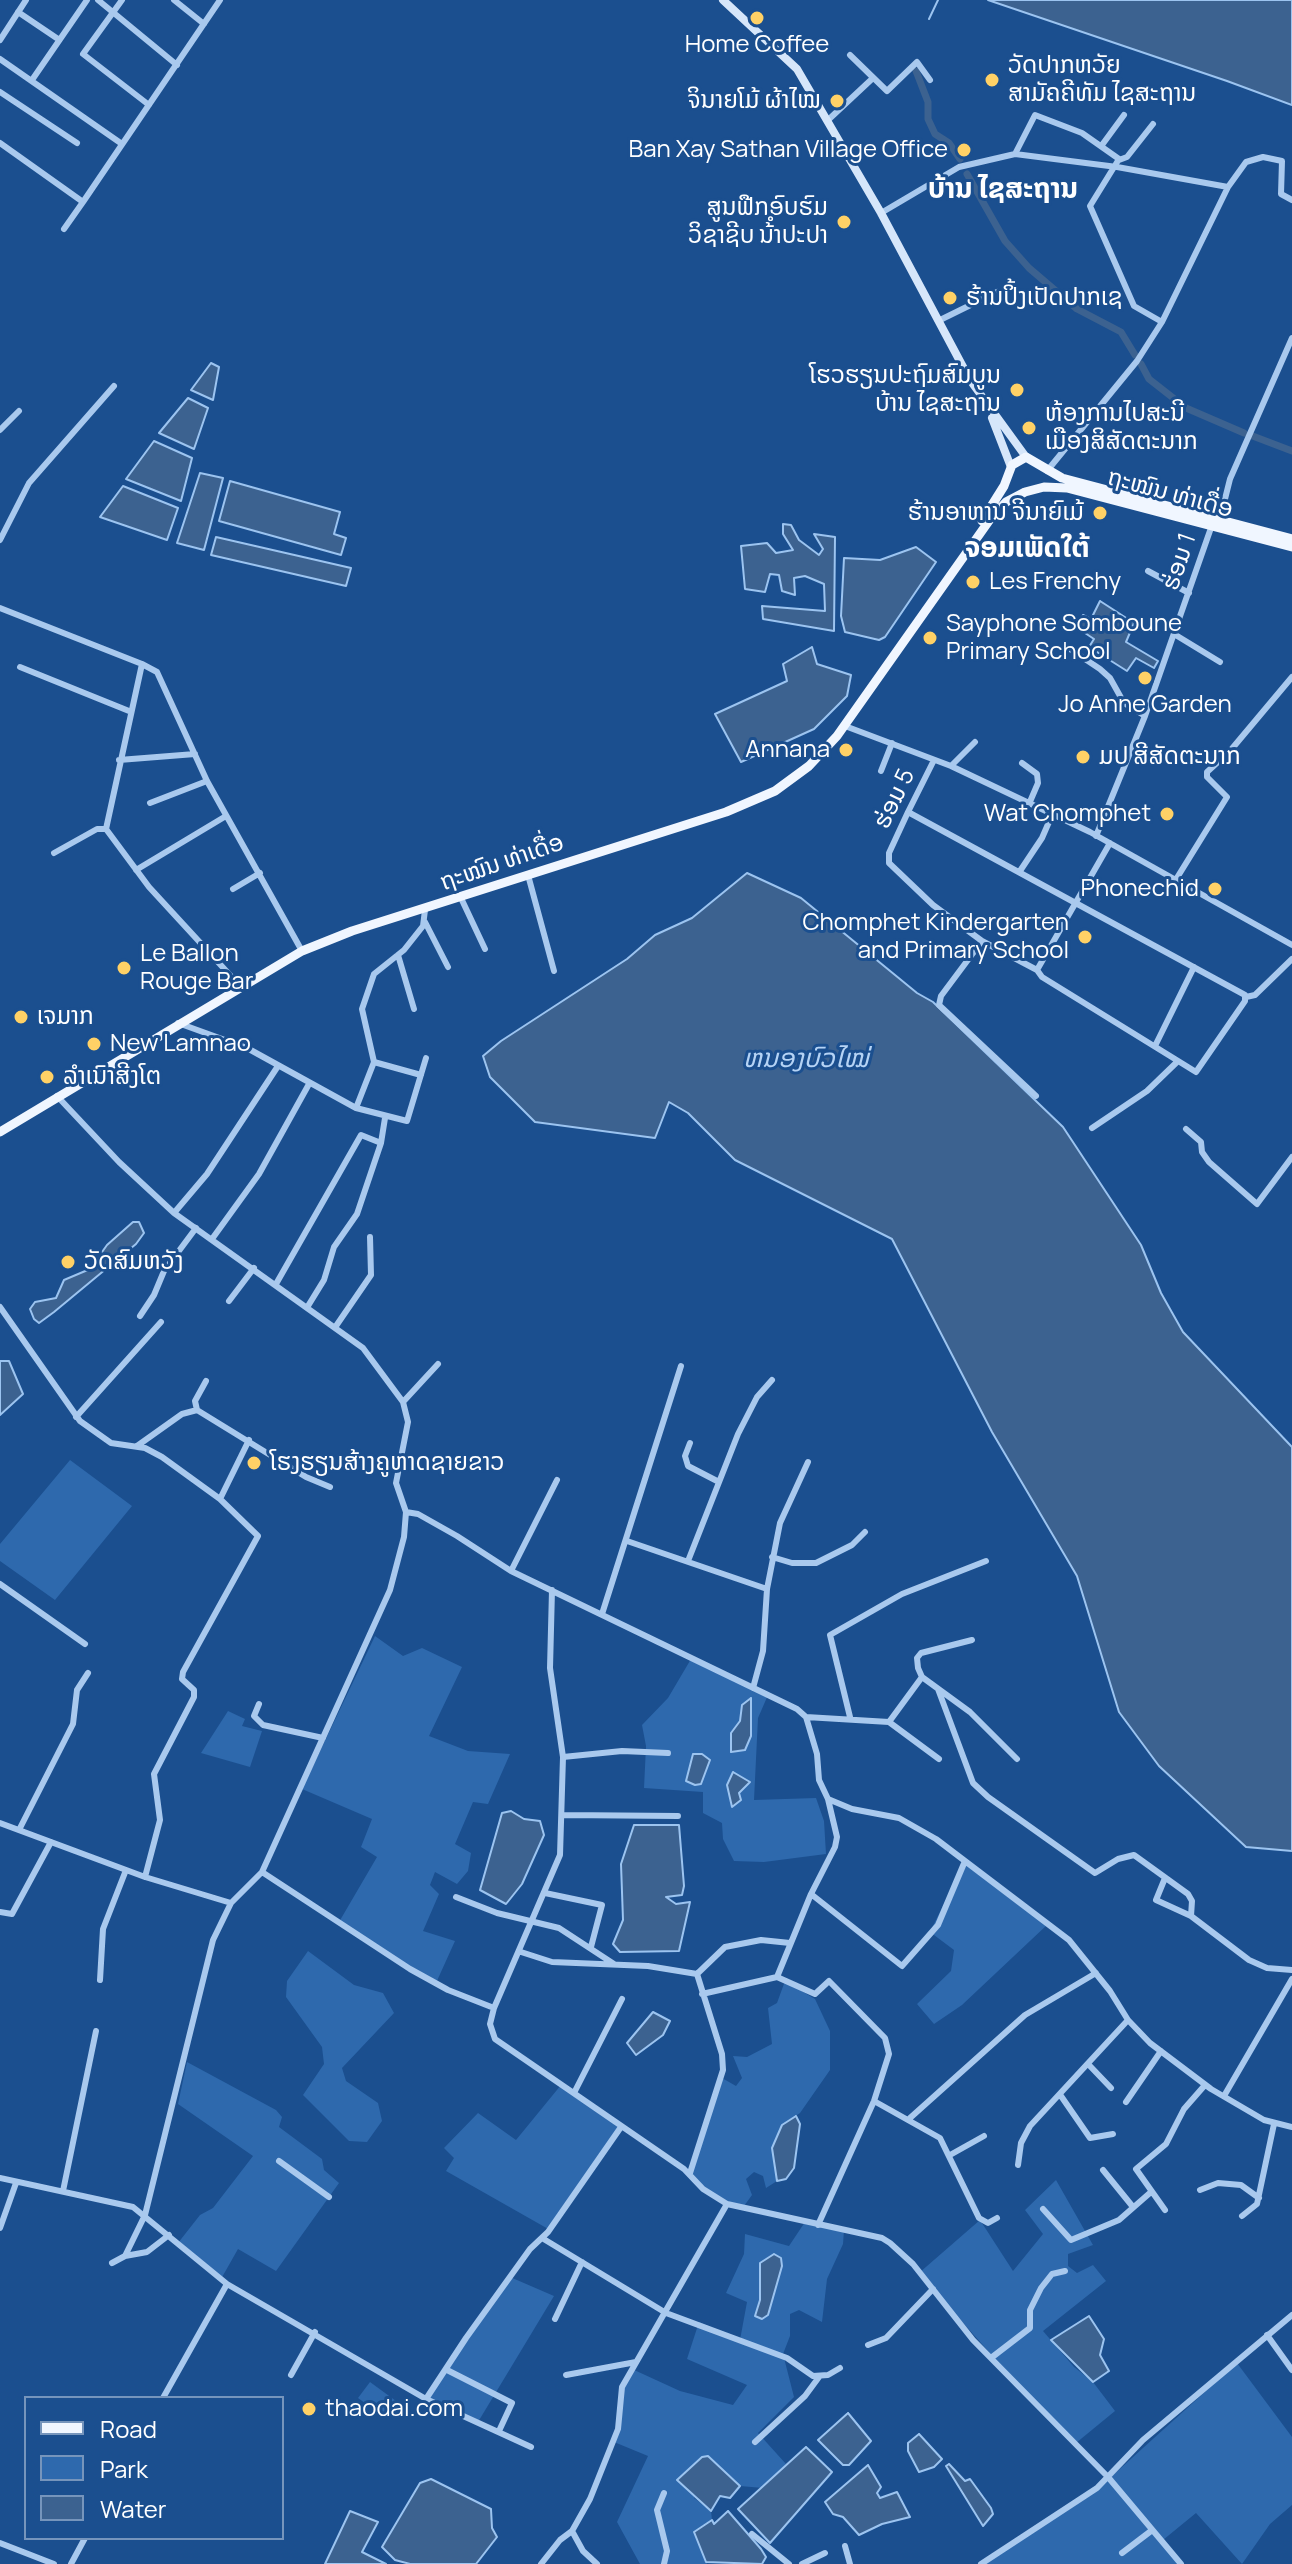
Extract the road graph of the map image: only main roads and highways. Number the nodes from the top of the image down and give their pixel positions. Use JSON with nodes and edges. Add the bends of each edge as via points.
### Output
{"nodes":[{"id":1,"x":725,"y":1,"type":"edge"},
{"id":2,"x":989,"y":410,"type":"junction"},
{"id":3,"x":1026,"y":457,"type":"junction"},
{"id":4,"x":1045,"y":469,"type":"junction"},
{"id":5,"x":1010,"y":472,"type":"junction"},
{"id":6,"x":1036,"y":489,"type":"junction"},
{"id":7,"x":1025,"y":492,"type":"junction"},
{"id":8,"x":1216,"y":522,"type":"junction"},
{"id":9,"x":1292,"y":539,"type":"edge"},
{"id":10,"x":1292,"y":547,"type":"edge"},
{"id":11,"x":954,"y":568,"type":"junction"},
{"id":12,"x":0,"y":1132,"type":"edge"}],
"edges":[{"from":1,"to":2,"type":"main road","via":[[797,69]]},
{"from":2,"to":3,"type":"main road"},
{"from":2,"to":5,"type":"main road"},
{"from":3,"to":4,"type":"main road"},
{"from":3,"to":5,"type":"main road"},
{"from":4,"to":6,"type":"main road"},
{"from":4,"to":8,"type":"main road","name":"ຖະໝົນ ທ່າເດື່ອ"},
{"from":5,"to":7,"type":"main road","via":[[1015,488]]},
{"from":5,"to":11,"type":"main road","name":"ຖະໝົນ ທ່າເດື່ອ"},
{"from":6,"to":7,"type":"main road"},
{"from":6,"to":8,"type":"main road","name":"ຖະໝົນ ທ່າເດື່ອ","via":[[1075,490]]},
{"from":7,"to":11,"type":"main road","name":"ຖະໝົນ ທ່າເດື່ອ","via":[[999,508]]},
{"from":8,"to":9,"type":"main road","name":"ຖະໝົນ ທ່າເດື່ອ"},
{"from":8,"to":10,"type":"main road","name":"ຖະໝົນ ທ່າເດື່ອ"},
{"from":11,"to":12,"type":"main road","name":"ຖະໝົນ ທ່າເດື່ອ","via":[[845,726],[809,766],[759,800],[302,951]]}]}
